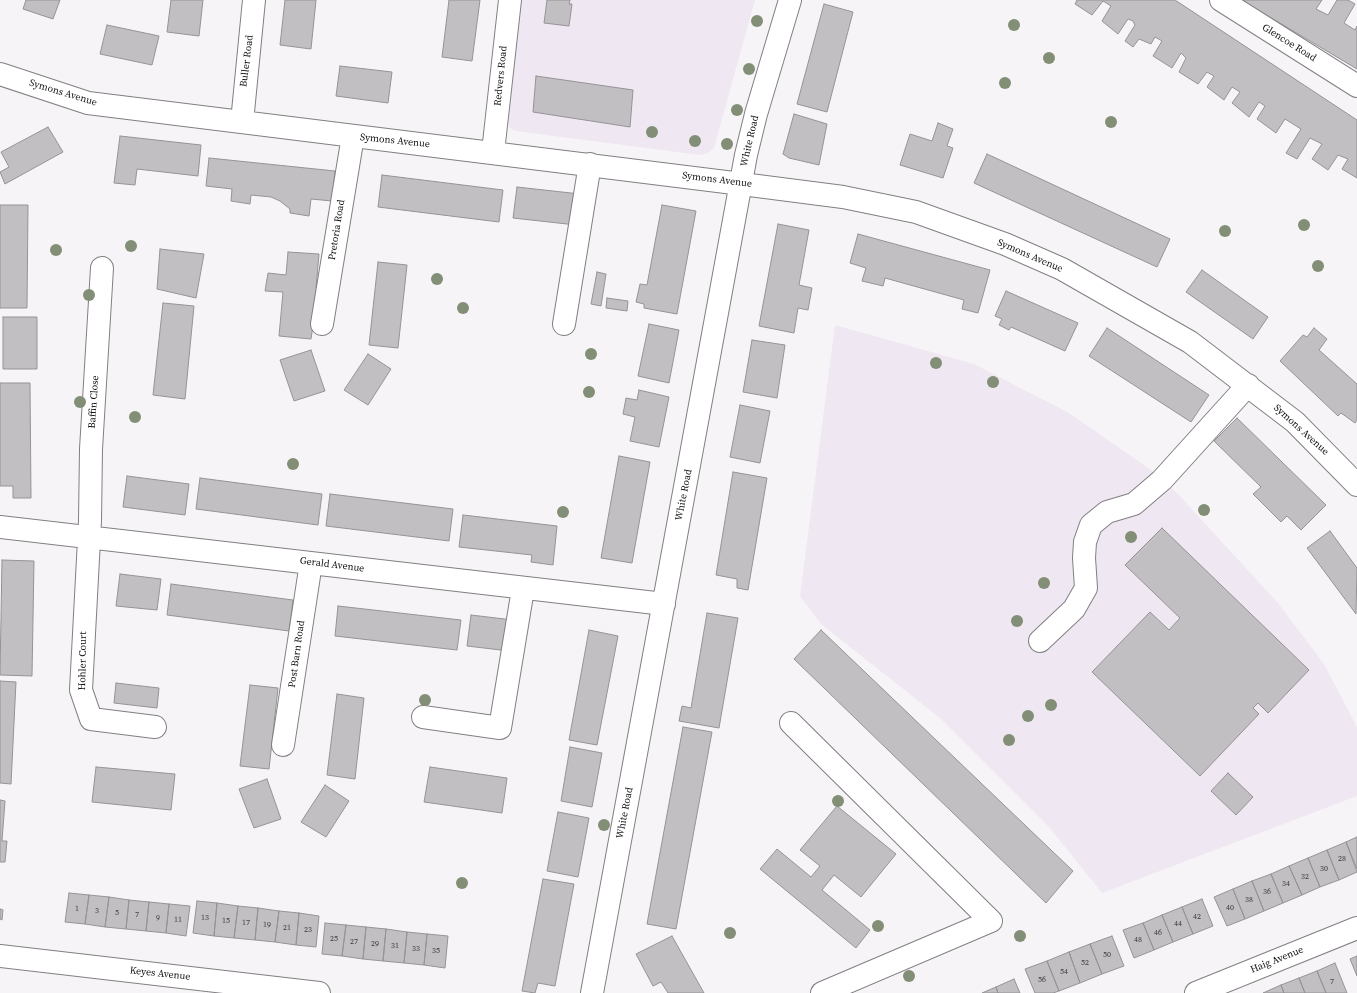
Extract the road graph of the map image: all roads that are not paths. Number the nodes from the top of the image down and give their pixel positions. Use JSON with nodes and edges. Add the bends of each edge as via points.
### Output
{"nodes":[{"id":1,"x":254,"y":0,"type":"edge"},
{"id":2,"x":510,"y":0,"type":"edge"},
{"id":3,"x":790,"y":0,"type":"edge"},
{"id":4,"x":1221,"y":0,"type":"edge"},
{"id":5,"x":0,"y":74,"type":"edge"},
{"id":6,"x":1357,"y":86,"type":"edge"},
{"id":7,"x":242,"y":122,"type":"junction"},
{"id":8,"x":353,"y":136,"type":"junction"},
{"id":9,"x":493,"y":152,"type":"junction"},
{"id":10,"x":590,"y":164,"type":"junction"},
{"id":11,"x":742,"y":184,"type":"junction"},
{"id":12,"x":102,"y":268,"type":"dead end"},
{"id":13,"x":322,"y":324,"type":"dead end"},
{"id":14,"x":564,"y":324,"type":"dead end"},
{"id":15,"x":1248,"y":385,"type":"junction"},
{"id":16,"x":1357,"y":485,"type":"edge"},
{"id":17,"x":0,"y":527,"type":"edge"},
{"id":18,"x":89,"y":537,"type":"junction"},
{"id":19,"x":310,"y":563,"type":"junction"},
{"id":20,"x":523,"y":589,"type":"junction"},
{"id":21,"x":664,"y":604,"type":"junction"},
{"id":22,"x":1040,"y":641,"type":"dead end"},
{"id":23,"x":423,"y":717,"type":"dead end"},
{"id":24,"x":791,"y":723,"type":"dead end"},
{"id":25,"x":155,"y":727,"type":"dead end"},
{"id":26,"x":283,"y":745,"type":"dead end"},
{"id":27,"x":1357,"y":928,"type":"edge"},
{"id":28,"x":0,"y":956,"type":"edge"},
{"id":29,"x":319,"y":993,"type":"edge"},
{"id":30,"x":592,"y":993,"type":"edge"},
{"id":31,"x":822,"y":993,"type":"edge"},
{"id":32,"x":1196,"y":993,"type":"edge"}],
"edges":[{"from":1,"to":7,"type":"street","name":"Buller Road"},
{"from":2,"to":9,"type":"street","name":"Redvers Road"},
{"from":3,"to":11,"type":"street","name":"White Road","via":[[753,127]]},
{"from":4,"to":6,"type":"street","name":"Glencoe Road"},
{"from":5,"to":7,"type":"street","name":"Symons Avenue","via":[[88,103]]},
{"from":7,"to":8,"type":"street","name":"Symons Avenue"},
{"from":8,"to":9,"type":"street","name":"Symons Avenue"},
{"from":8,"to":13,"type":"street","name":"Pretoria Road"},
{"from":9,"to":10,"type":"street","name":"Symons Avenue"},
{"from":10,"to":11,"type":"street","name":"Symons Avenue"},
{"from":10,"to":14,"type":"street"},
{"from":11,"to":15,"type":"street","name":"Symons Avenue","via":[[843,197],[916,212],[1005,244],[1062,269],[1190,342]]},
{"from":11,"to":21,"type":"street","name":"White Road"},
{"from":12,"to":18,"type":"street","name":"Baffin Close","via":[[91,445]]},
{"from":15,"to":16,"type":"street","name":"Symons Avenue","via":[[1295,422]]},
{"from":15,"to":22,"type":"street","via":[[1162,480],[1134,504],[1107,512],[1091,525],[1085,548],[1086,588],[1074,609]]},
{"from":17,"to":18,"type":"street","name":"Gerald Avenue"},
{"from":18,"to":19,"type":"street","name":"Gerald Avenue"},
{"from":18,"to":25,"type":"street","name":"Hohler Court","via":[[81,690],[91,719]]},
{"from":19,"to":20,"type":"street","name":"Gerald Avenue"},
{"from":19,"to":26,"type":"street","name":"Post Barn Road"},
{"from":20,"to":21,"type":"street","name":"Gerald Avenue"},
{"from":20,"to":23,"type":"street","via":[[500,728]]},
{"from":21,"to":30,"type":"street","name":"White Road"},
{"from":24,"to":31,"type":"street","via":[[991,921]]},
{"from":27,"to":32,"type":"street","name":"Haig Avenue"},
{"from":28,"to":29,"type":"street","name":"Keyes Avenue"}]}
